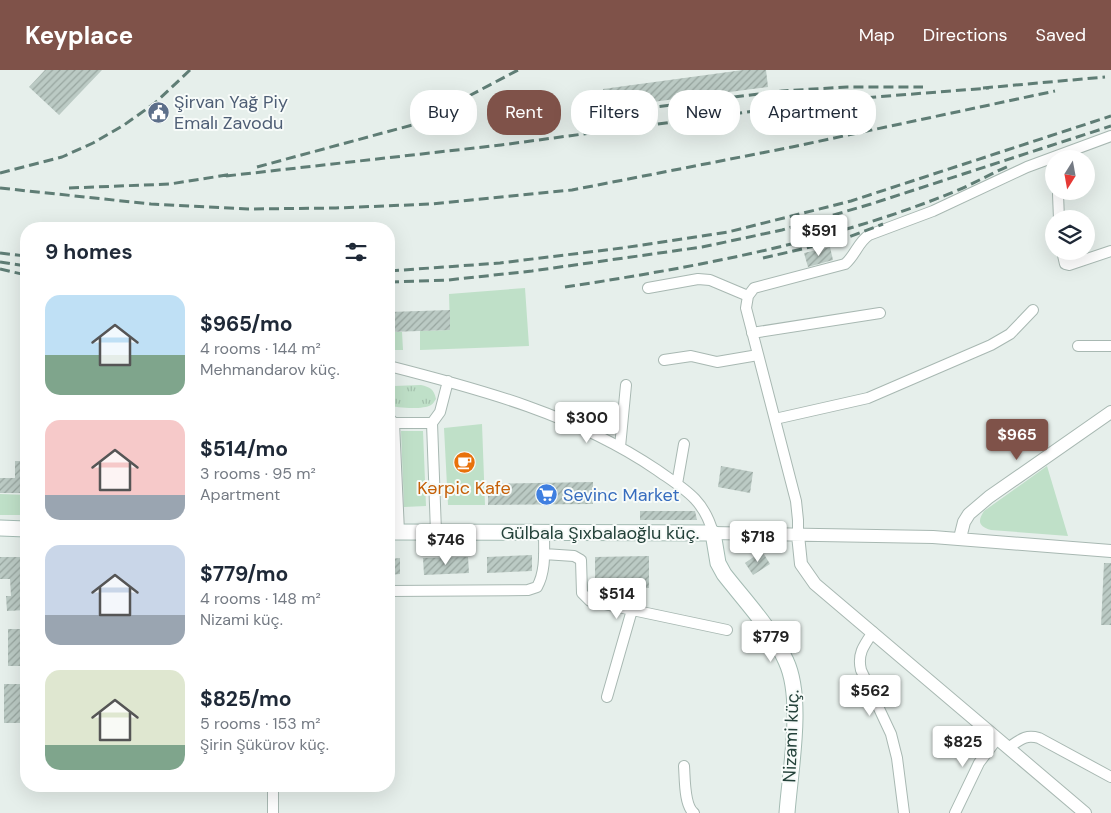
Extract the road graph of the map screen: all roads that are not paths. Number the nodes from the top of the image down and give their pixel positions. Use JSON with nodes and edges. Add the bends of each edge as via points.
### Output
{"nodes":[{"id":1,"x":1111,"y":136,"type":"edge"},
{"id":2,"x":1111,"y":250,"type":"edge"},
{"id":3,"x":1095,"y":256,"type":"edge"},
{"id":4,"x":1064,"y":260,"type":"edge"},
{"id":5,"x":1083,"y":260,"type":"edge"},
{"id":6,"x":648,"y":288,"type":"dead end"},
{"id":7,"x":748,"y":296,"type":"junction"},
{"id":8,"x":1033,"y":310,"type":"dead end"},
{"id":9,"x":880,"y":313,"type":"dead end"},
{"id":10,"x":752,"y":333,"type":"junction"},
{"id":11,"x":1078,"y":346,"type":"dead end"},
{"id":12,"x":1111,"y":346,"type":"edge"},
{"id":13,"x":758,"y":356,"type":"junction"},
{"id":14,"x":664,"y":360,"type":"dead end"},
{"id":15,"x":395,"y":368,"type":"edge"},
{"id":16,"x":448,"y":381,"type":"junction"},
{"id":17,"x":626,"y":385,"type":"dead end"},
{"id":18,"x":1111,"y":412,"type":"edge"},
{"id":19,"x":774,"y":419,"type":"junction"},
{"id":20,"x":395,"y":420,"type":"edge"},
{"id":21,"x":432,"y":422,"type":"junction"},
{"id":22,"x":684,"y":444,"type":"dead end"},
{"id":23,"x":620,"y":447,"type":"junction"},
{"id":24,"x":677,"y":484,"type":"junction"},
{"id":25,"x":0,"y":528,"type":"edge"},
{"id":26,"x":20,"y":529,"type":"edge"},
{"id":27,"x":395,"y":532,"type":"edge"},
{"id":28,"x":436,"y":532,"type":"junction"},
{"id":29,"x":544,"y":533,"type":"junction"},
{"id":30,"x":713,"y":533,"type":"junction"},
{"id":31,"x":798,"y":535,"type":"junction"},
{"id":32,"x":960,"y":538,"type":"junction"},
{"id":33,"x":1111,"y":551,"type":"edge"},
{"id":34,"x":544,"y":554,"type":"junction"},
{"id":35,"x":395,"y":591,"type":"edge"},
{"id":36,"x":632,"y":610,"type":"junction"},
{"id":37,"x":727,"y":630,"type":"dead end"},
{"id":38,"x":873,"y":632,"type":"junction"},
{"id":39,"x":607,"y":697,"type":"dead end"},
{"id":40,"x":997,"y":739,"type":"junction"},
{"id":41,"x":1008,"y":748,"type":"junction"},
{"id":42,"x":684,"y":766,"type":"dead end"},
{"id":43,"x":1111,"y":777,"type":"edge"},
{"id":44,"x":273,"y":792,"type":"edge"},
{"id":45,"x":273,"y":813,"type":"edge"},
{"id":46,"x":694,"y":813,"type":"edge"},
{"id":47,"x":787,"y":813,"type":"edge"},
{"id":48,"x":904,"y":813,"type":"edge"},
{"id":49,"x":955,"y":813,"type":"edge"},
{"id":50,"x":1085,"y":813,"type":"edge"}],
"edges":[{"from":1,"to":7,"type":"street","via":[[1027,167],[933,211],[869,235],[863,238],[851,260],[845,264],[754,288]]},
{"from":2,"to":3,"type":"street"},
{"from":4,"to":5,"type":"street","via":[[1069,265]]},
{"from":6,"to":7,"type":"street","via":[[698,279],[710,280]]},
{"from":7,"to":10,"type":"street","via":[[746,308]]},
{"from":8,"to":19,"type":"street","via":[[1010,334],[992,345],[868,398]]},
{"from":9,"to":10,"type":"street"},
{"from":10,"to":13,"type":"street"},
{"from":11,"to":12,"type":"street"},
{"from":13,"to":14,"type":"street","via":[[717,362],[691,356]]},
{"from":13,"to":19,"type":"street"},
{"from":15,"to":16,"type":"street"},
{"from":16,"to":21,"type":"street","via":[[440,412]]},
{"from":16,"to":23,"type":"street","via":[[533,407]]},
{"from":17,"to":23,"type":"street"},
{"from":18,"to":32,"type":"street","via":[[989,497],[969,514]]},
{"from":19,"to":31,"type":"street","via":[[796,500]]},
{"from":20,"to":21,"type":"street"},
{"from":21,"to":28,"type":"street"},
{"from":22,"to":24,"type":"street"},
{"from":23,"to":24,"type":"street"},
{"from":24,"to":30,"type":"street","via":[[703,508]]},
{"from":25,"to":26,"type":"main road"},
{"from":27,"to":28,"type":"main road","name":"Gülbala Şıxbalaoğlu küç."},
{"from":28,"to":29,"type":"main road","name":"Gülbala Şıxbalaoğlu küç."},
{"from":29,"to":30,"type":"main road","name":"Gülbala Şıxbalaoğlu küç."},
{"from":29,"to":34,"type":"street"},
{"from":30,"to":31,"type":"street","name":"Gülbala Şıxbalaoğlu küç."},
{"from":30,"to":47,"type":"main road","name":"Nizami küç.","via":[[718,563],[774,638],[792,679],[795,716]]},
{"from":31,"to":32,"type":"street","name":"Gülbala Şıxbalaoğlu küç."},
{"from":31,"to":38,"type":"street","via":[[801,564],[806,574]]},
{"from":32,"to":33,"type":"street","name":"Gülbala Şıxbalaoğlu küç."},
{"from":34,"to":35,"type":"street","via":[[541,578],[537,587],[528,590]]},
{"from":34,"to":36,"type":"street","via":[[574,556],[581,560],[582,593],[590,601]]},
{"from":36,"to":37,"type":"street"},
{"from":36,"to":39,"type":"street"},
{"from":38,"to":40,"type":"street"},
{"from":38,"to":48,"type":"street","via":[[858,660],[891,734]]},
{"from":40,"to":41,"type":"street"},
{"from":40,"to":49,"type":"street","via":[[979,764]]},
{"from":41,"to":43,"type":"street","via":[[1023,738],[1039,738]]},
{"from":41,"to":50,"type":"street"},
{"from":42,"to":46,"type":"street","via":[[688,804]]},
{"from":44,"to":45,"type":"street"}]}
